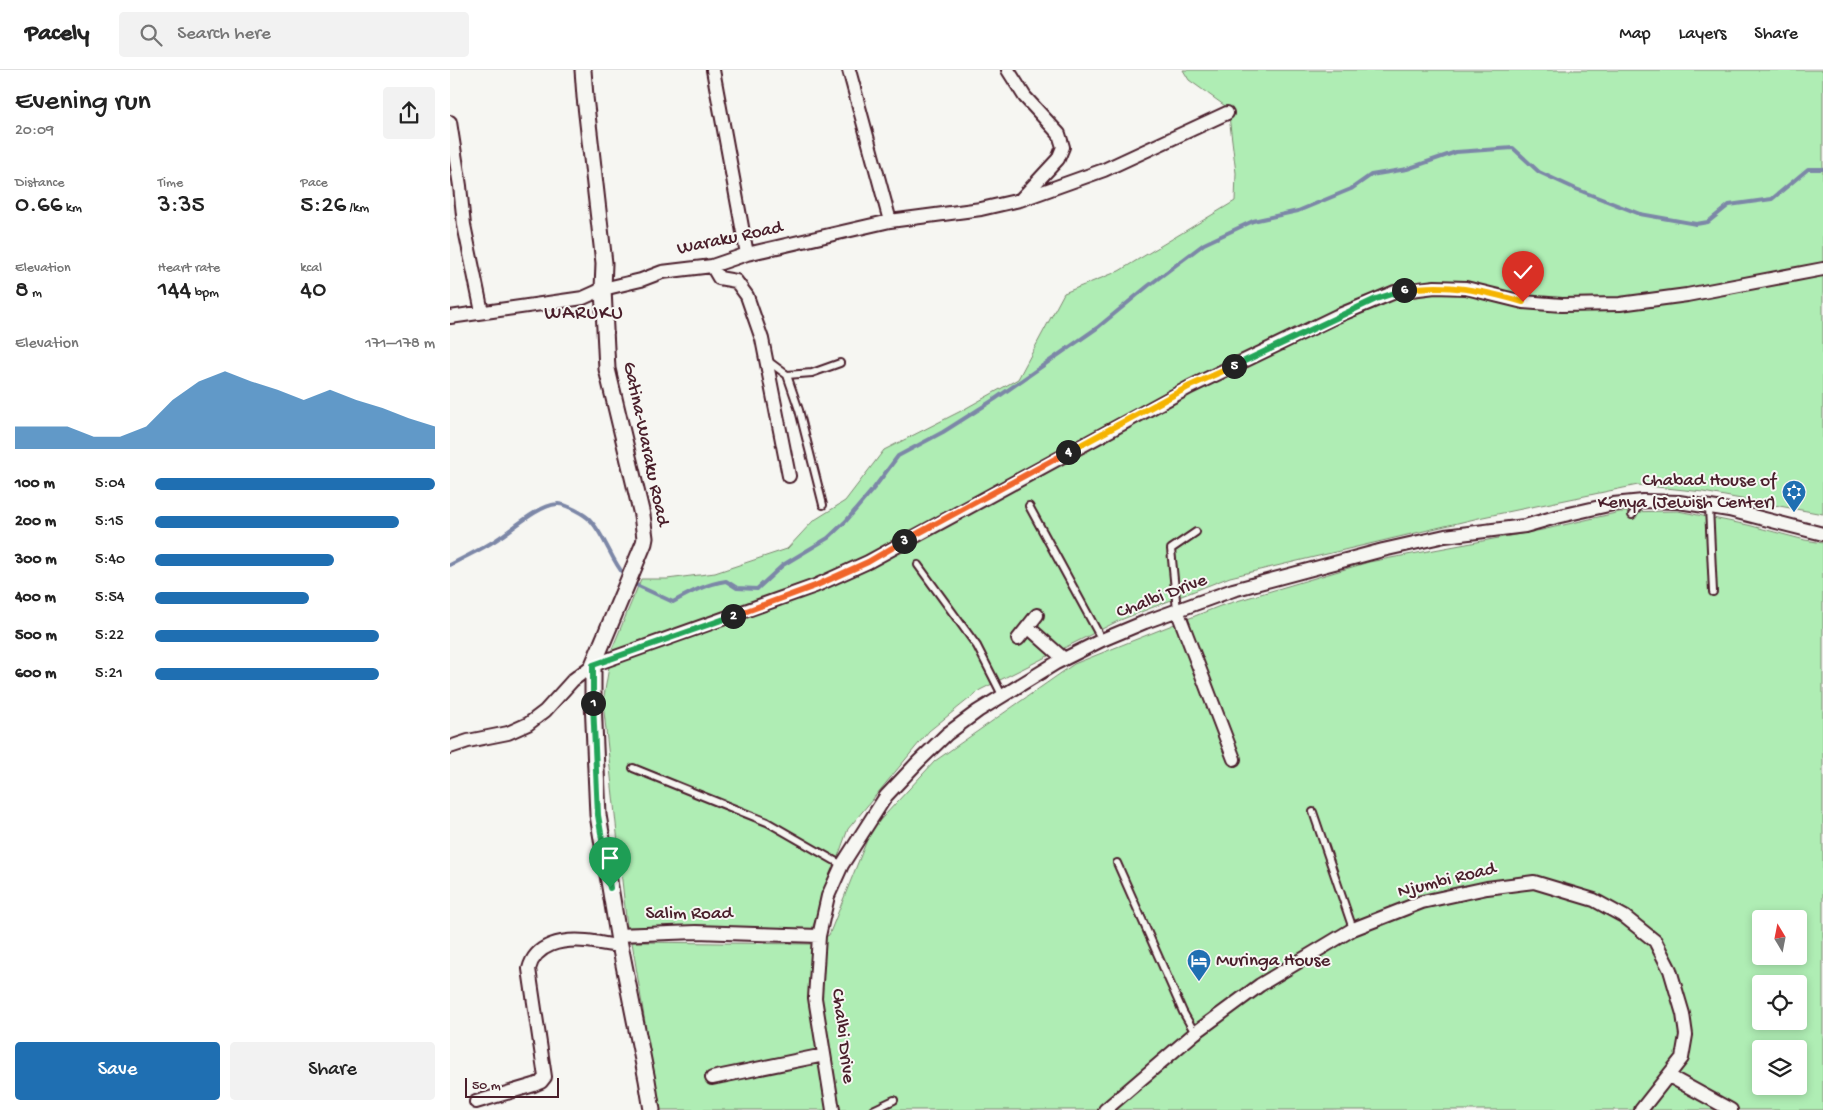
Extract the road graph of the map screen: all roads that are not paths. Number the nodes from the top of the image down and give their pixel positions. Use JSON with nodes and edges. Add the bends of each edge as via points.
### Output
{"nodes":[{"id":1,"x":583,"y":70,"type":"edge"},
{"id":2,"x":713,"y":70,"type":"edge"},
{"id":3,"x":850,"y":70,"type":"edge"},
{"id":4,"x":1008,"y":70,"type":"edge"},
{"id":5,"x":1227,"y":113,"type":"dead end"},
{"id":6,"x":450,"y":122,"type":"edge"},
{"id":7,"x":1020,"y":200,"type":"junction"},
{"id":8,"x":890,"y":222,"type":"junction"},
{"id":9,"x":747,"y":254,"type":"junction"},
{"id":10,"x":712,"y":266,"type":"junction"},
{"id":11,"x":1823,"y":269,"type":"edge"},
{"id":12,"x":603,"y":290,"type":"junction"},
{"id":13,"x":482,"y":312,"type":"junction"},
{"id":14,"x":450,"y":317,"type":"edge"},
{"id":15,"x":767,"y":360,"type":"junction"},
{"id":16,"x":840,"y":362,"type":"dead end"},
{"id":17,"x":787,"y":375,"type":"junction"},
{"id":18,"x":789,"y":476,"type":"dead end"},
{"id":19,"x":1643,"y":501,"type":"junction"},
{"id":20,"x":823,"y":506,"type":"dead end"},
{"id":21,"x":1029,"y":506,"type":"dead end"},
{"id":22,"x":1709,"y":507,"type":"junction"},
{"id":23,"x":1632,"y":515,"type":"dead end"},
{"id":24,"x":1196,"y":532,"type":"dead end"},
{"id":25,"x":1823,"y":534,"type":"edge"},
{"id":26,"x":918,"y":565,"type":"dead end"},
{"id":27,"x":1713,"y":592,"type":"dead end"},
{"id":28,"x":1177,"y":610,"type":"junction"},
{"id":29,"x":1037,"y":615,"type":"dead end"},
{"id":30,"x":1028,"y":627,"type":"junction"},
{"id":31,"x":1018,"y":639,"type":"dead end"},
{"id":32,"x":1102,"y":640,"type":"junction"},
{"id":33,"x":1064,"y":659,"type":"junction"},
{"id":34,"x":593,"y":665,"type":"junction"},
{"id":35,"x":1002,"y":696,"type":"junction"},
{"id":36,"x":450,"y":747,"type":"edge"},
{"id":37,"x":1234,"y":759,"type":"dead end"},
{"id":38,"x":633,"y":768,"type":"dead end"},
{"id":39,"x":1313,"y":812,"type":"dead end"},
{"id":40,"x":1117,"y":863,"type":"dead end"},
{"id":41,"x":842,"y":865,"type":"junction"},
{"id":42,"x":1353,"y":929,"type":"junction"},
{"id":43,"x":818,"y":936,"type":"junction"},
{"id":44,"x":619,"y":940,"type":"junction"},
{"id":45,"x":1195,"y":1033,"type":"junction"},
{"id":46,"x":824,"y":1055,"type":"junction"},
{"id":47,"x":1669,"y":1076,"type":"junction"},
{"id":48,"x":712,"y":1078,"type":"dead end"},
{"id":49,"x":894,"y":1100,"type":"dead end"},
{"id":50,"x":476,"y":1102,"type":"dead end"},
{"id":51,"x":652,"y":1110,"type":"edge"},
{"id":52,"x":833,"y":1110,"type":"edge"},
{"id":53,"x":873,"y":1110,"type":"edge"},
{"id":54,"x":1105,"y":1110,"type":"edge"},
{"id":55,"x":1640,"y":1110,"type":"edge"},
{"id":56,"x":1731,"y":1110,"type":"edge"}],
"edges":[{"from":1,"to":12,"type":"street","name":"Gatina-Waraku Road","via":[[604,263]]},
{"from":2,"to":9,"type":"street"},
{"from":3,"to":8,"type":"street"},
{"from":4,"to":7,"type":"street","via":[[1025,97],[1059,134],[1063,147],[1058,159]]},
{"from":5,"to":7,"type":"street","name":"Waraku Road","via":[[1104,170]]},
{"from":6,"to":13,"type":"street","via":[[464,225]]},
{"from":7,"to":8,"type":"street","name":"Waraku Road"},
{"from":8,"to":9,"type":"street","name":"Waraku Road"},
{"from":9,"to":10,"type":"street","name":"Waraku Road"},
{"from":10,"to":12,"type":"street","name":"Waraku Road","via":[[662,272]]},
{"from":10,"to":15,"type":"street","via":[[719,278],[736,281],[747,296]]},
{"from":11,"to":34,"type":"street","via":[[1687,295],[1620,304],[1523,302],[1466,288],[1435,287],[1395,292],[1190,386],[868,562],[815,586]]},
{"from":12,"to":13,"type":"street","name":"Waraku Road","via":[[583,298]]},
{"from":12,"to":34,"type":"street","name":"Gatina-Waraku Road","via":[[608,369],[645,538]]},
{"from":13,"to":14,"type":"street","name":"Waraku Road"},
{"from":15,"to":17,"type":"lane"},
{"from":15,"to":18,"type":"street"},
{"from":16,"to":17,"type":"lane","via":[[812,373]]},
{"from":17,"to":20,"type":"lane"},
{"from":19,"to":22,"type":"street","name":"Chalbi Drive"},
{"from":19,"to":23,"type":"lane"},
{"from":19,"to":28,"type":"street","name":"Chalbi Drive","via":[[1614,504],[1525,526],[1445,536],[1383,550],[1233,590]]},
{"from":21,"to":32,"type":"lane"},
{"from":22,"to":25,"type":"street","name":"Chalbi Drive"},
{"from":22,"to":27,"type":"lane"},
{"from":24,"to":28,"type":"lane","via":[[1171,550]]},
{"from":26,"to":35,"type":"lane","via":[[977,646]]},
{"from":28,"to":32,"type":"street","name":"Chalbi Drive"},
{"from":28,"to":37,"type":"street"},
{"from":29,"to":30,"type":"street"},
{"from":30,"to":31,"type":"street"},
{"from":30,"to":33,"type":"street"},
{"from":32,"to":33,"type":"street","name":"Chalbi Drive"},
{"from":33,"to":35,"type":"street","name":"Chalbi Drive"},
{"from":34,"to":36,"type":"street","via":[[528,724],[508,733]]},
{"from":34,"to":44,"type":"street","name":"Gatina-Waraku Road","via":[[598,815]]},
{"from":35,"to":41,"type":"street","name":"Chalbi Drive","via":[[947,734],[918,762],[886,796]]},
{"from":38,"to":41,"type":"lane","via":[[767,822]]},
{"from":39,"to":42,"type":"lane"},
{"from":40,"to":45,"type":"lane"},
{"from":41,"to":43,"type":"street","name":"Chalbi Drive","via":[[828,896]]},
{"from":42,"to":45,"type":"street","name":"Njumbi Road","via":[[1260,986]]},
{"from":42,"to":47,"type":"street","name":"Njumbi Road","via":[[1422,902],[1520,883],[1534,882],[1594,900],[1625,916],[1656,941],[1670,970],[1686,1035],[1682,1058]]},
{"from":43,"to":44,"type":"street","name":"Salim Road","via":[[696,932]]},
{"from":43,"to":46,"type":"street","name":"Chalbi Drive","via":[[815,998]]},
{"from":44,"to":50,"type":"street","name":"Salim Road","via":[[608,946],[585,941],[551,945],[531,959],[529,969],[545,1077],[534,1085]]},
{"from":44,"to":51,"type":"street"},
{"from":45,"to":54,"type":"street","name":"Njumbi Road"},
{"from":46,"to":48,"type":"street"},
{"from":46,"to":52,"type":"street","name":"Chalbi Drive"},
{"from":47,"to":55,"type":"street","name":"Njumbi Road"},
{"from":47,"to":56,"type":"street"},
{"from":49,"to":53,"type":"lane"}]}
